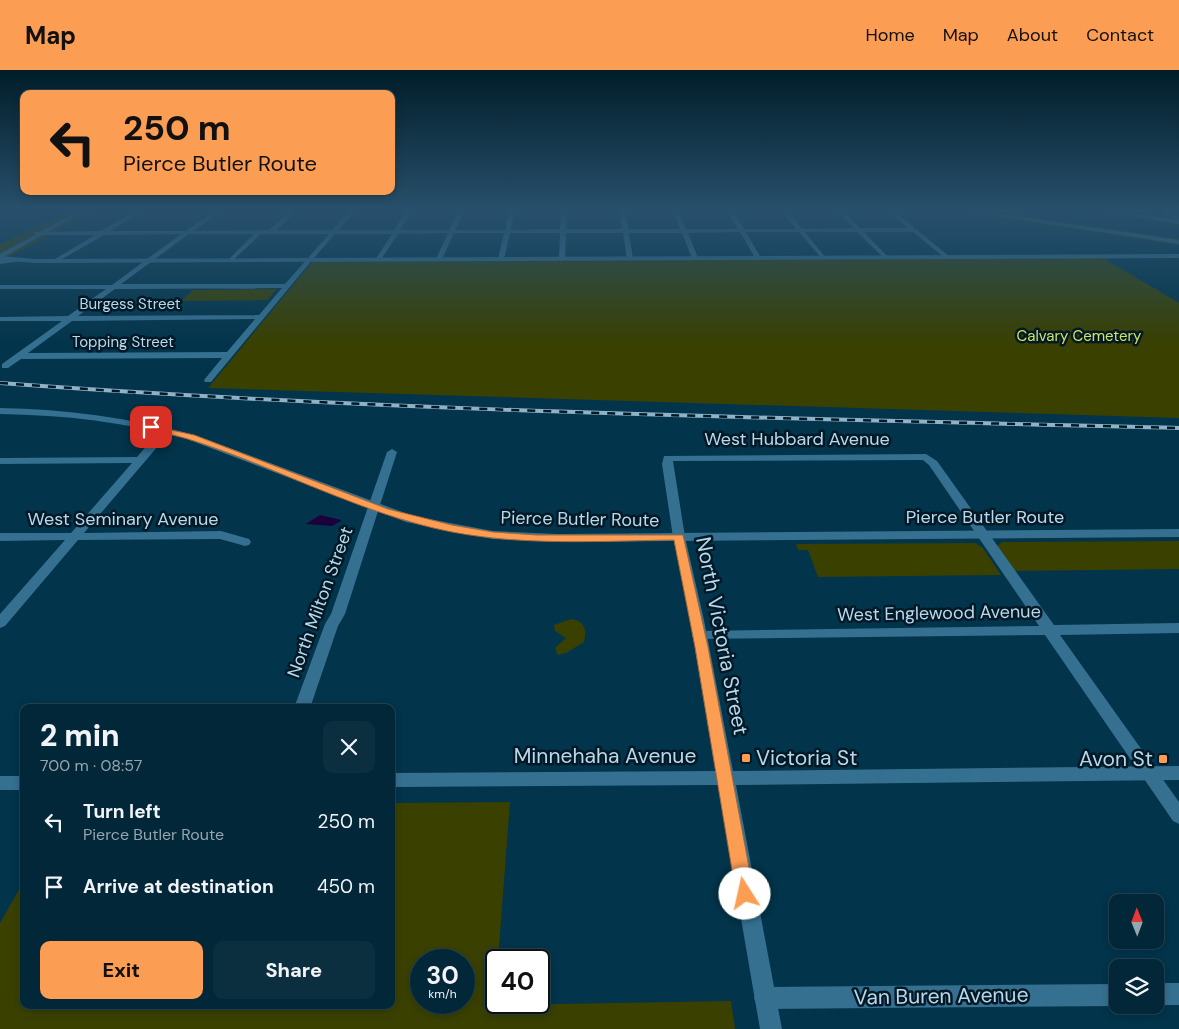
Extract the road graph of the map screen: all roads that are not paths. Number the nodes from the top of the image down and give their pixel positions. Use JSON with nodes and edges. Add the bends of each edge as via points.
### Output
{"nodes":[{"id":1,"x":64,"y":256,"type":"edge"},
{"id":2,"x":156,"y":256,"type":"edge"},
{"id":3,"x":235,"y":256,"type":"edge"},
{"id":4,"x":314,"y":256,"type":"edge"},
{"id":5,"x":381,"y":256,"type":"edge"},
{"id":6,"x":441,"y":256,"type":"edge"},
{"id":7,"x":502,"y":256,"type":"edge"},
{"id":8,"x":562,"y":256,"type":"edge"},
{"id":9,"x":629,"y":256,"type":"edge"},
{"id":10,"x":1179,"y":256,"type":"edge"},
{"id":11,"x":822,"y":257,"type":"joint"},
{"id":12,"x":885,"y":257,"type":"joint"},
{"id":13,"x":947,"y":257,"type":"joint"},
{"id":14,"x":695,"y":258,"type":"joint"},
{"id":15,"x":758,"y":258,"type":"joint"},
{"id":16,"x":0,"y":259,"type":"edge"},
{"id":17,"x":439,"y":259,"type":"junction"},
{"id":18,"x":501,"y":259,"type":"junction"},
{"id":19,"x":562,"y":259,"type":"junction"},
{"id":20,"x":630,"y":259,"type":"junction"},
{"id":21,"x":57,"y":260,"type":"junction"},
{"id":22,"x":150,"y":260,"type":"junction"},
{"id":23,"x":230,"y":260,"type":"junction"},
{"id":24,"x":310,"y":260,"type":"junction"},
{"id":25,"x":378,"y":260,"type":"junction"},
{"id":26,"x":287,"y":286,"type":"junction"},
{"id":27,"x":0,"y":287,"type":"edge"},
{"id":28,"x":113,"y":287,"type":"junction"},
{"id":29,"x":261,"y":318,"type":"junction"},
{"id":30,"x":0,"y":319,"type":"edge"},
{"id":31,"x":69,"y":319,"type":"junction"},
{"id":32,"x":228,"y":355,"type":"junction"},
{"id":33,"x":18,"y":356,"type":"junction"},
{"id":34,"x":5,"y":366,"type":"dead end"},
{"id":35,"x":208,"y":380,"type":"dead end"},
{"id":36,"x":0,"y":411,"type":"edge"},
{"id":37,"x":166,"y":430,"type":"junction"},
{"id":38,"x":392,"y":452,"type":"dead end"},
{"id":39,"x":668,"y":458,"type":"joint"},
{"id":40,"x":139,"y":460,"type":"junction"},
{"id":41,"x":0,"y":461,"type":"edge"},
{"id":42,"x":375,"y":508,"type":"junction"},
{"id":43,"x":1179,"y":533,"type":"edge"},
{"id":44,"x":983,"y":534,"type":"junction"},
{"id":45,"x":75,"y":536,"type":"junction"},
{"id":46,"x":0,"y":537,"type":"edge"},
{"id":47,"x":679,"y":537,"type":"junction"},
{"id":48,"x":245,"y":542,"type":"dead end"},
{"id":49,"x":0,"y":622,"type":"edge"},
{"id":50,"x":1179,"y":628,"type":"edge"},
{"id":51,"x":1049,"y":630,"type":"junction"},
{"id":52,"x":699,"y":636,"type":"junction"},
{"id":53,"x":303,"y":704,"type":"edge"},
{"id":54,"x":1149,"y":773,"type":"junction"},
{"id":55,"x":1179,"y":773,"type":"edge"},
{"id":56,"x":724,"y":778,"type":"junction"},
{"id":57,"x":395,"y":780,"type":"edge"},
{"id":58,"x":20,"y":783,"type":"edge"},
{"id":59,"x":0,"y":784,"type":"edge"},
{"id":60,"x":1179,"y":816,"type":"edge"},
{"id":61,"x":1164,"y":994,"type":"edge"},
{"id":62,"x":1179,"y":994,"type":"edge"},
{"id":63,"x":1109,"y":995,"type":"edge"},
{"id":64,"x":765,"y":998,"type":"junction"},
{"id":65,"x":771,"y":1029,"type":"edge"}],
"edges":[{"from":1,"to":21,"type":"street"},
{"from":2,"to":22,"type":"street"},
{"from":3,"to":23,"type":"street"},
{"from":4,"to":24,"type":"street"},
{"from":5,"to":25,"type":"street"},
{"from":6,"to":17,"type":"street"},
{"from":7,"to":18,"type":"street"},
{"from":8,"to":19,"type":"street"},
{"from":9,"to":20,"type":"street"},
{"from":10,"to":13,"type":"street"},
{"from":11,"to":12,"type":"street"},
{"from":11,"to":15,"type":"street"},
{"from":12,"to":13,"type":"street"},
{"from":14,"to":15,"type":"street"},
{"from":14,"to":20,"type":"street"},
{"from":16,"to":21,"type":"street"},
{"from":17,"to":18,"type":"street"},
{"from":17,"to":25,"type":"street"},
{"from":18,"to":19,"type":"street"},
{"from":19,"to":20,"type":"street"},
{"from":21,"to":22,"type":"street"},
{"from":22,"to":23,"type":"street"},
{"from":22,"to":28,"type":"street"},
{"from":23,"to":24,"type":"street"},
{"from":24,"to":25,"type":"street"},
{"from":24,"to":26,"type":"street"},
{"from":26,"to":28,"type":"street"},
{"from":26,"to":29,"type":"street"},
{"from":27,"to":28,"type":"street"},
{"from":28,"to":31,"type":"street"},
{"from":29,"to":31,"type":"street","name":"Burgess Street"},
{"from":29,"to":32,"type":"street"},
{"from":30,"to":31,"type":"street","name":"Burgess Street"},
{"from":31,"to":33,"type":"street"},
{"from":32,"to":33,"type":"street","name":"Topping Street"},
{"from":32,"to":35,"type":"street"},
{"from":33,"to":34,"type":"street"},
{"from":36,"to":37,"type":"street","name":"Pierce Butler Route","via":[[76,415]]},
{"from":37,"to":40,"type":"street"},
{"from":37,"to":42,"type":"street","name":"Pierce Butler Route"},
{"from":38,"to":42,"type":"street","name":"North Milton Street"},
{"from":39,"to":44,"type":"street","name":"West Hubbard Avenue","via":[[926,457]]},
{"from":39,"to":47,"type":"street","name":"North Victoria Street","via":[[666,464]]},
{"from":40,"to":41,"type":"street"},
{"from":40,"to":45,"type":"street"},
{"from":42,"to":47,"type":"street","name":"Pierce Butler Route","via":[[430,524],[493,535],[537,538]]},
{"from":42,"to":53,"type":"street","name":"North Milton Street"},
{"from":43,"to":44,"type":"street","name":"Pierce Butler Route"},
{"from":44,"to":47,"type":"street","name":"Pierce Butler Route"},
{"from":44,"to":51,"type":"street"},
{"from":45,"to":46,"type":"street","name":"West Seminary Avenue"},
{"from":45,"to":48,"type":"street","name":"West Seminary Avenue","via":[[221,535]]},
{"from":45,"to":49,"type":"street"},
{"from":47,"to":52,"type":"street","name":"North Victoria Street"},
{"from":50,"to":51,"type":"street","name":"West Englewood Avenue"},
{"from":51,"to":52,"type":"street","name":"West Englewood Avenue"},
{"from":51,"to":54,"type":"street"},
{"from":52,"to":56,"type":"street","name":"North Victoria Street"},
{"from":54,"to":55,"type":"street","name":"Minnehaha Avenue"},
{"from":54,"to":56,"type":"street","name":"Minnehaha Avenue"},
{"from":54,"to":60,"type":"street"},
{"from":56,"to":57,"type":"street","name":"Minnehaha Avenue"},
{"from":56,"to":64,"type":"street","name":"North Victoria Street"},
{"from":58,"to":59,"type":"street"},
{"from":61,"to":62,"type":"street"},
{"from":63,"to":64,"type":"street","name":"Van Buren Avenue"},
{"from":64,"to":65,"type":"street","name":"North Victoria Street"}]}
